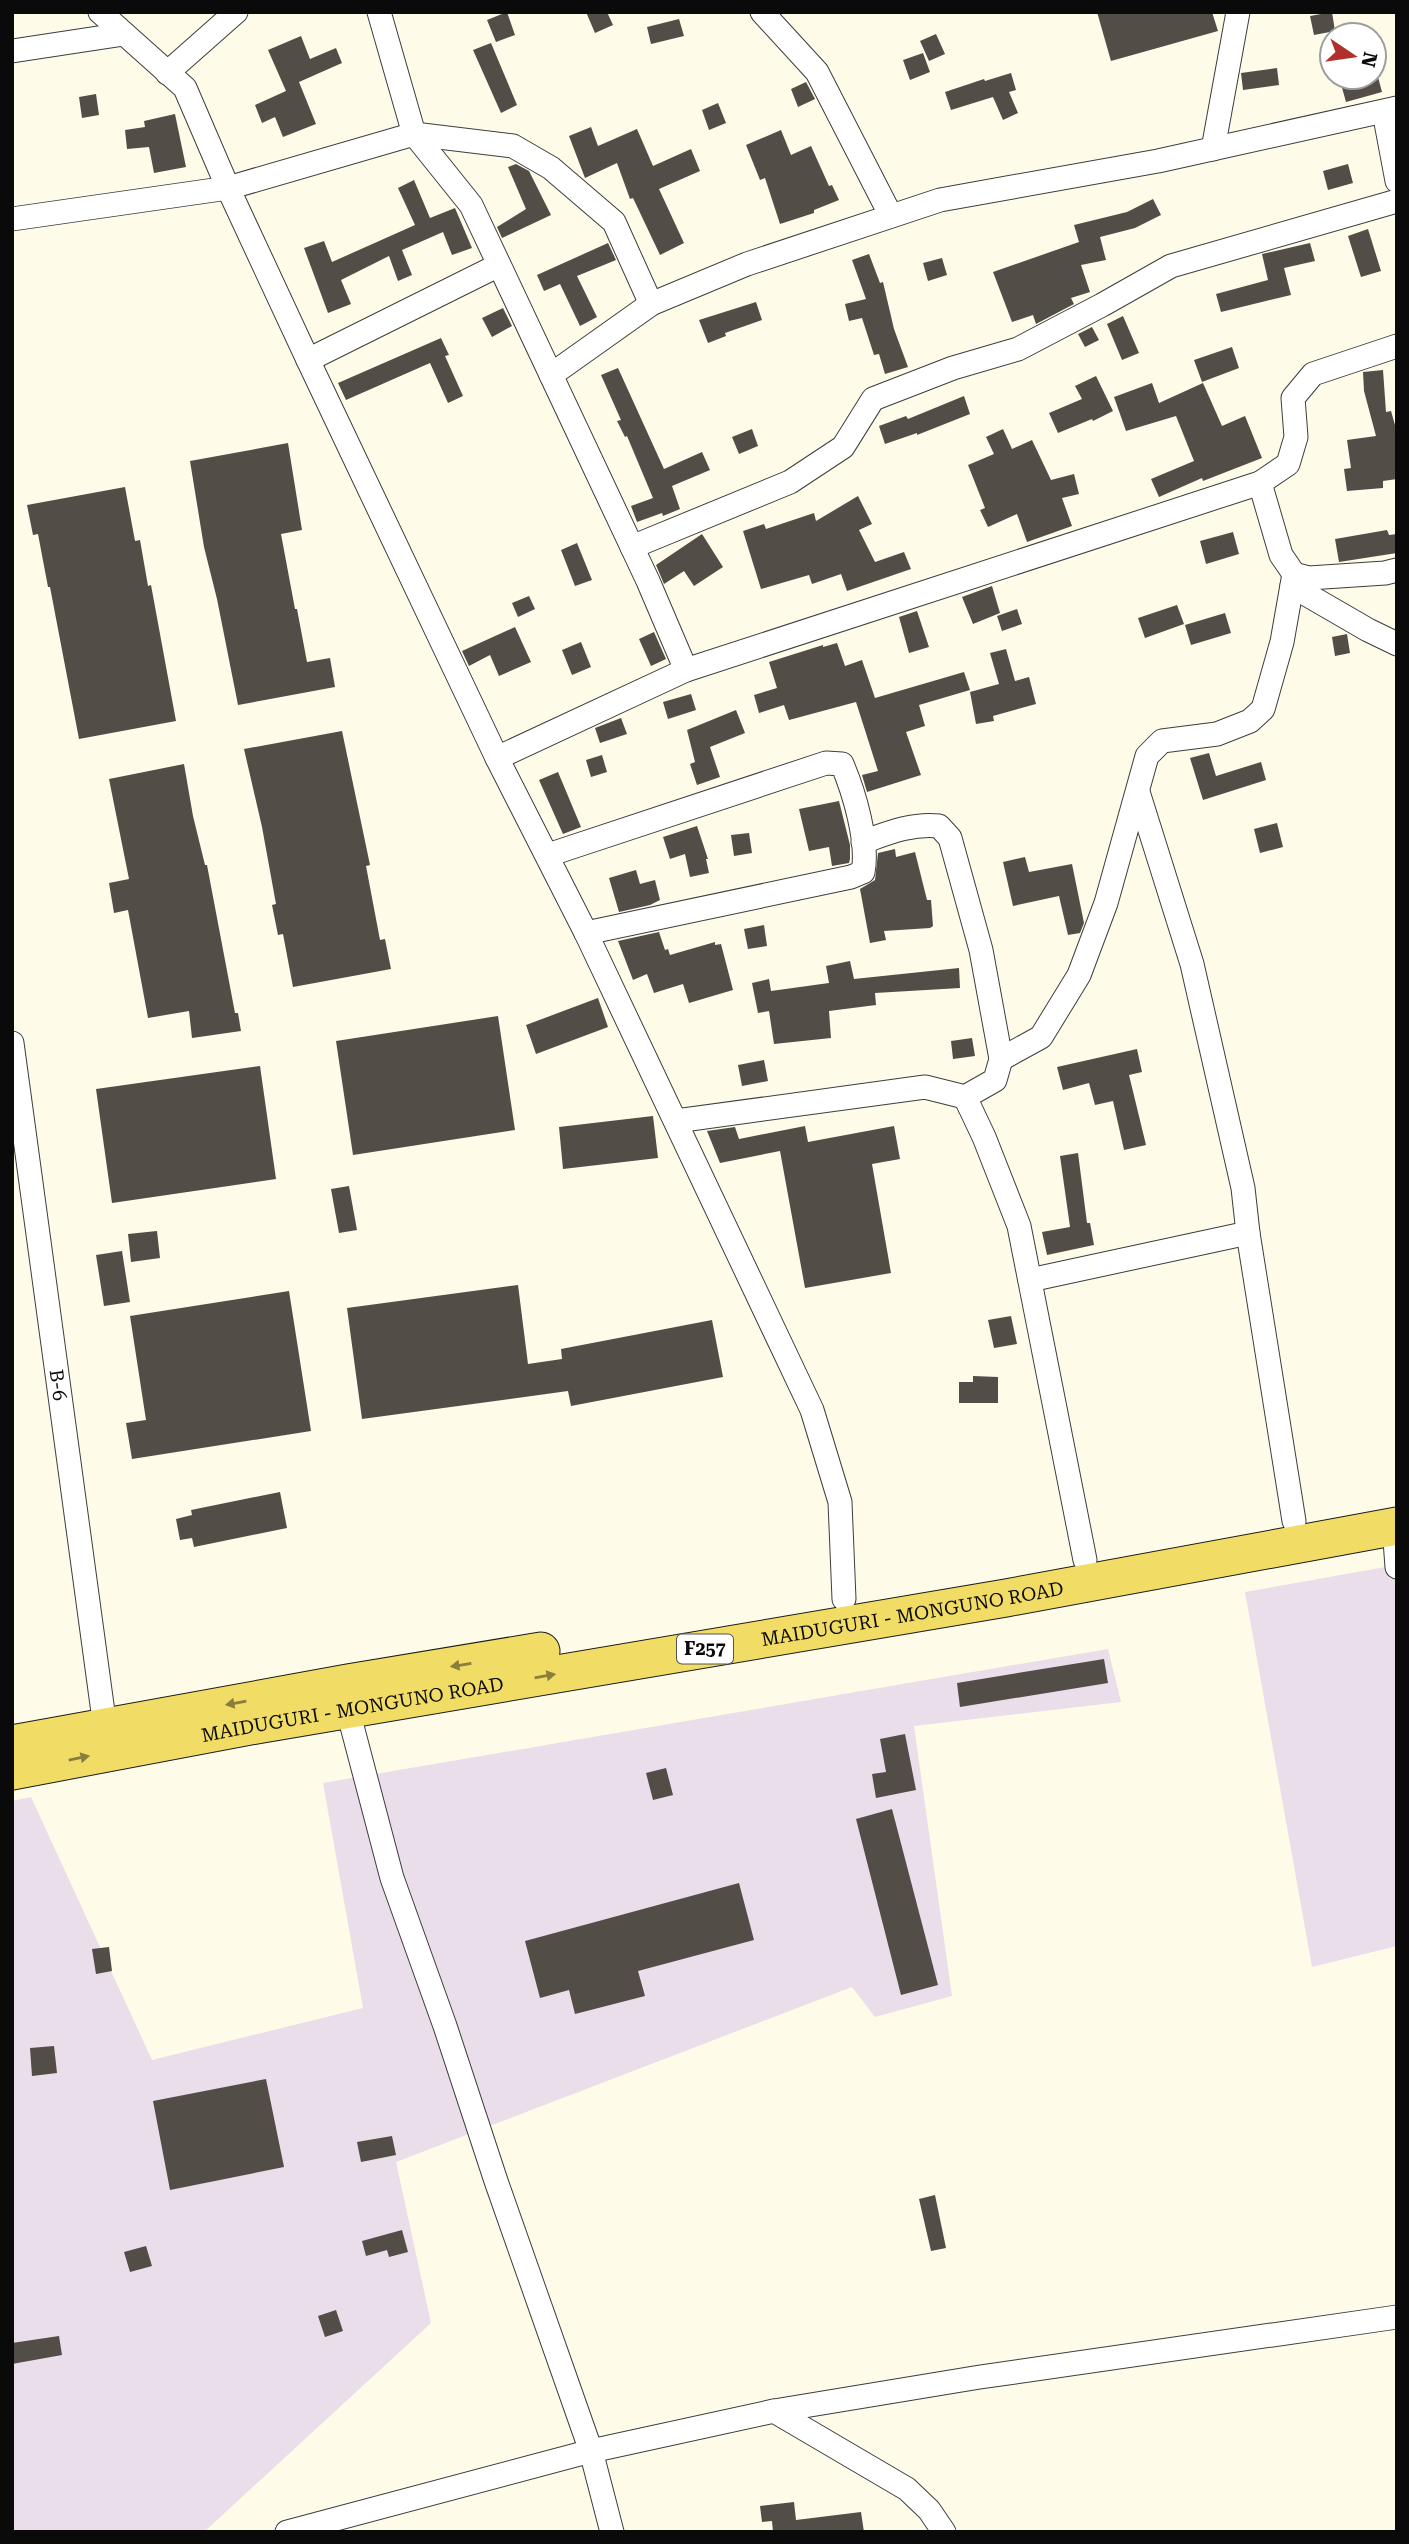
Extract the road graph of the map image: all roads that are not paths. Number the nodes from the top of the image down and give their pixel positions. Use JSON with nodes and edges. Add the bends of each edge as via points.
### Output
{"nodes":[{"id":1,"x":100,"y":12,"type":"edge"},
{"id":2,"x":236,"y":12,"type":"edge"},
{"id":3,"x":379,"y":12,"type":"edge"},
{"id":4,"x":762,"y":12,"type":"edge"},
{"id":5,"x":1238,"y":12,"type":"edge"},
{"id":6,"x":124,"y":34,"type":"junction"},
{"id":7,"x":12,"y":51,"type":"edge"},
{"id":8,"x":167,"y":73,"type":"junction"},
{"id":9,"x":1390,"y":110,"type":"edge"},
{"id":10,"x":414,"y":134,"type":"junction"},
{"id":11,"x":1213,"y":149,"type":"junction"},
{"id":12,"x":1397,"y":181,"type":"edge"},
{"id":13,"x":228,"y":188,"type":"junction"},
{"id":14,"x":1397,"y":201,"type":"edge"},
{"id":15,"x":891,"y":216,"type":"junction"},
{"id":16,"x":12,"y":219,"type":"edge"},
{"id":17,"x":499,"y":265,"type":"junction"},
{"id":18,"x":651,"y":304,"type":"junction"},
{"id":19,"x":1397,"y":346,"type":"edge"},
{"id":20,"x":308,"y":360,"type":"junction"},
{"id":21,"x":551,"y":375,"type":"junction"},
{"id":22,"x":1260,"y":483,"type":"junction"},
{"id":23,"x":632,"y":547,"type":"junction"},
{"id":24,"x":1397,"y":570,"type":"edge"},
{"id":25,"x":1293,"y":580,"type":"junction"},
{"id":26,"x":1397,"y":644,"type":"edge"},
{"id":27,"x":686,"y":670,"type":"junction"},
{"id":28,"x":497,"y":758,"type":"junction"},
{"id":29,"x":1138,"y":792,"type":"junction"},
{"id":30,"x":863,"y":842,"type":"junction"},
{"id":31,"x":548,"y":855,"type":"junction"},
{"id":32,"x":586,"y":933,"type":"junction"},
{"id":33,"x":12,"y":1044,"type":"edge"},
{"id":34,"x":1001,"y":1059,"type":"junction"},
{"id":35,"x":965,"y":1097,"type":"junction"},
{"id":36,"x":676,"y":1121,"type":"junction"},
{"id":37,"x":1248,"y":1233,"type":"junction"},
{"id":38,"x":1030,"y":1280,"type":"junction"},
{"id":39,"x":1396,"y":1519,"type":"edge"},
{"id":40,"x":1294,"y":1521,"type":"junction"},
{"id":41,"x":1085,"y":1560,"type":"junction"},
{"id":42,"x":1397,"y":1567,"type":"edge"},
{"id":43,"x":844,"y":1600,"type":"junction"},
{"id":44,"x":348,"y":1711,"type":"junction"},
{"id":45,"x":105,"y":1727,"type":"junction"},
{"id":46,"x":12,"y":1744,"type":"edge"},
{"id":47,"x":12,"y":1771,"type":"edge"},
{"id":48,"x":1397,"y":2317,"type":"edge"},
{"id":49,"x":774,"y":2411,"type":"junction"},
{"id":50,"x":590,"y":2451,"type":"junction"},
{"id":51,"x":318,"y":2527,"type":"edge"},
{"id":52,"x":287,"y":2532,"type":"edge"},
{"id":53,"x":612,"y":2532,"type":"edge"},
{"id":54,"x":944,"y":2532,"type":"edge"}],
"edges":[{"from":1,"to":6,"type":"street"},
{"from":2,"to":8,"type":"street"},
{"from":3,"to":10,"type":"street"},
{"from":4,"to":15,"type":"street","via":[[817,72]]},
{"from":5,"to":11,"type":"street"},
{"from":6,"to":7,"type":"street"},
{"from":6,"to":8,"type":"street"},
{"from":8,"to":13,"type":"street","via":[[185,88]]},
{"from":9,"to":11,"type":"street"},
{"from":9,"to":12,"type":"street"},
{"from":10,"to":13,"type":"street"},
{"from":10,"to":17,"type":"street","via":[[471,205]]},
{"from":10,"to":18,"type":"street","via":[[513,146],[551,168],[614,222]]},
{"from":11,"to":15,"type":"street","via":[[940,200]]},
{"from":13,"to":16,"type":"street"},
{"from":13,"to":20,"type":"street"},
{"from":14,"to":23,"type":"street","via":[[1171,266],[1018,349],[873,399],[843,447],[790,482]]},
{"from":15,"to":18,"type":"street","via":[[747,264]]},
{"from":17,"to":20,"type":"street"},
{"from":17,"to":21,"type":"street"},
{"from":18,"to":21,"type":"street"},
{"from":19,"to":22,"type":"street","via":[[1313,374],[1293,398],[1296,437],[1288,464]]},
{"from":20,"to":28,"type":"street"},
{"from":21,"to":23,"type":"street"},
{"from":22,"to":25,"type":"street","via":[[1280,555]]},
{"from":22,"to":27,"type":"street"},
{"from":23,"to":27,"type":"street"},
{"from":24,"to":25,"type":"street"},
{"from":25,"to":26,"type":"street"},
{"from":25,"to":29,"type":"street","via":[[1263,709],[1250,721],[1217,734],[1163,741],[1147,756]]},
{"from":27,"to":28,"type":"street"},
{"from":28,"to":31,"type":"street"},
{"from":29,"to":34,"type":"street","via":[[1106,903],[1079,975],[1041,1037]]},
{"from":29,"to":37,"type":"street","via":[[1192,964],[1243,1188]]},
{"from":30,"to":31,"type":"street","via":[[842,764],[826,763]]},
{"from":30,"to":32,"type":"street","via":[[863,872],[851,877]]},
{"from":30,"to":34,"type":"street","via":[[924,824],[939,826],[950,838],[981,950]]},
{"from":31,"to":32,"type":"street"},
{"from":32,"to":36,"type":"street"},
{"from":33,"to":45,"type":"street","name":"B-6"},
{"from":34,"to":35,"type":"street","via":[[995,1080]]},
{"from":35,"to":36,"type":"street","via":[[925,1087]]},
{"from":35,"to":38,"type":"street","via":[[1019,1226]]},
{"from":36,"to":43,"type":"street","via":[[812,1410],[840,1502]]},
{"from":37,"to":38,"type":"street"},
{"from":37,"to":40,"type":"street"},
{"from":38,"to":41,"type":"street"},
{"from":39,"to":40,"type":"main road","name":"MAIDUGURI - MONGUNO ROAD","number":"F257"},
{"from":39,"to":42,"type":"street"},
{"from":44,"to":39,"type":"main road","name":"MAIDUGURI - MONGUNO ROAD","number":"F257","one_way":true,"via":[[1019,1596]]},
{"from":40,"to":41,"type":"main road","name":"MAIDUGURI - MONGUNO ROAD","number":"F257"},
{"from":41,"to":43,"type":"main road","name":"MAIDUGURI - MONGUNO ROAD","number":"F257"},
{"from":43,"to":45,"type":"main road","name":"MAIDUGURI - MONGUNO ROAD","number":"F257","one_way":true},
{"from":47,"to":44,"type":"main road","name":"MAIDUGURI - MONGUNO ROAD","number":"F257","one_way":true},
{"from":44,"to":50,"type":"street","via":[[392,1878]]},
{"from":45,"to":46,"type":"main road","name":"MAIDUGURI - MONGUNO ROAD","number":"F257"},
{"from":48,"to":49,"type":"street"},
{"from":49,"to":50,"type":"street"},
{"from":49,"to":54,"type":"street","via":[[907,2489]]},
{"from":50,"to":51,"type":"street"},
{"from":50,"to":53,"type":"street"},
{"from":51,"to":52,"type":"street"}]}
